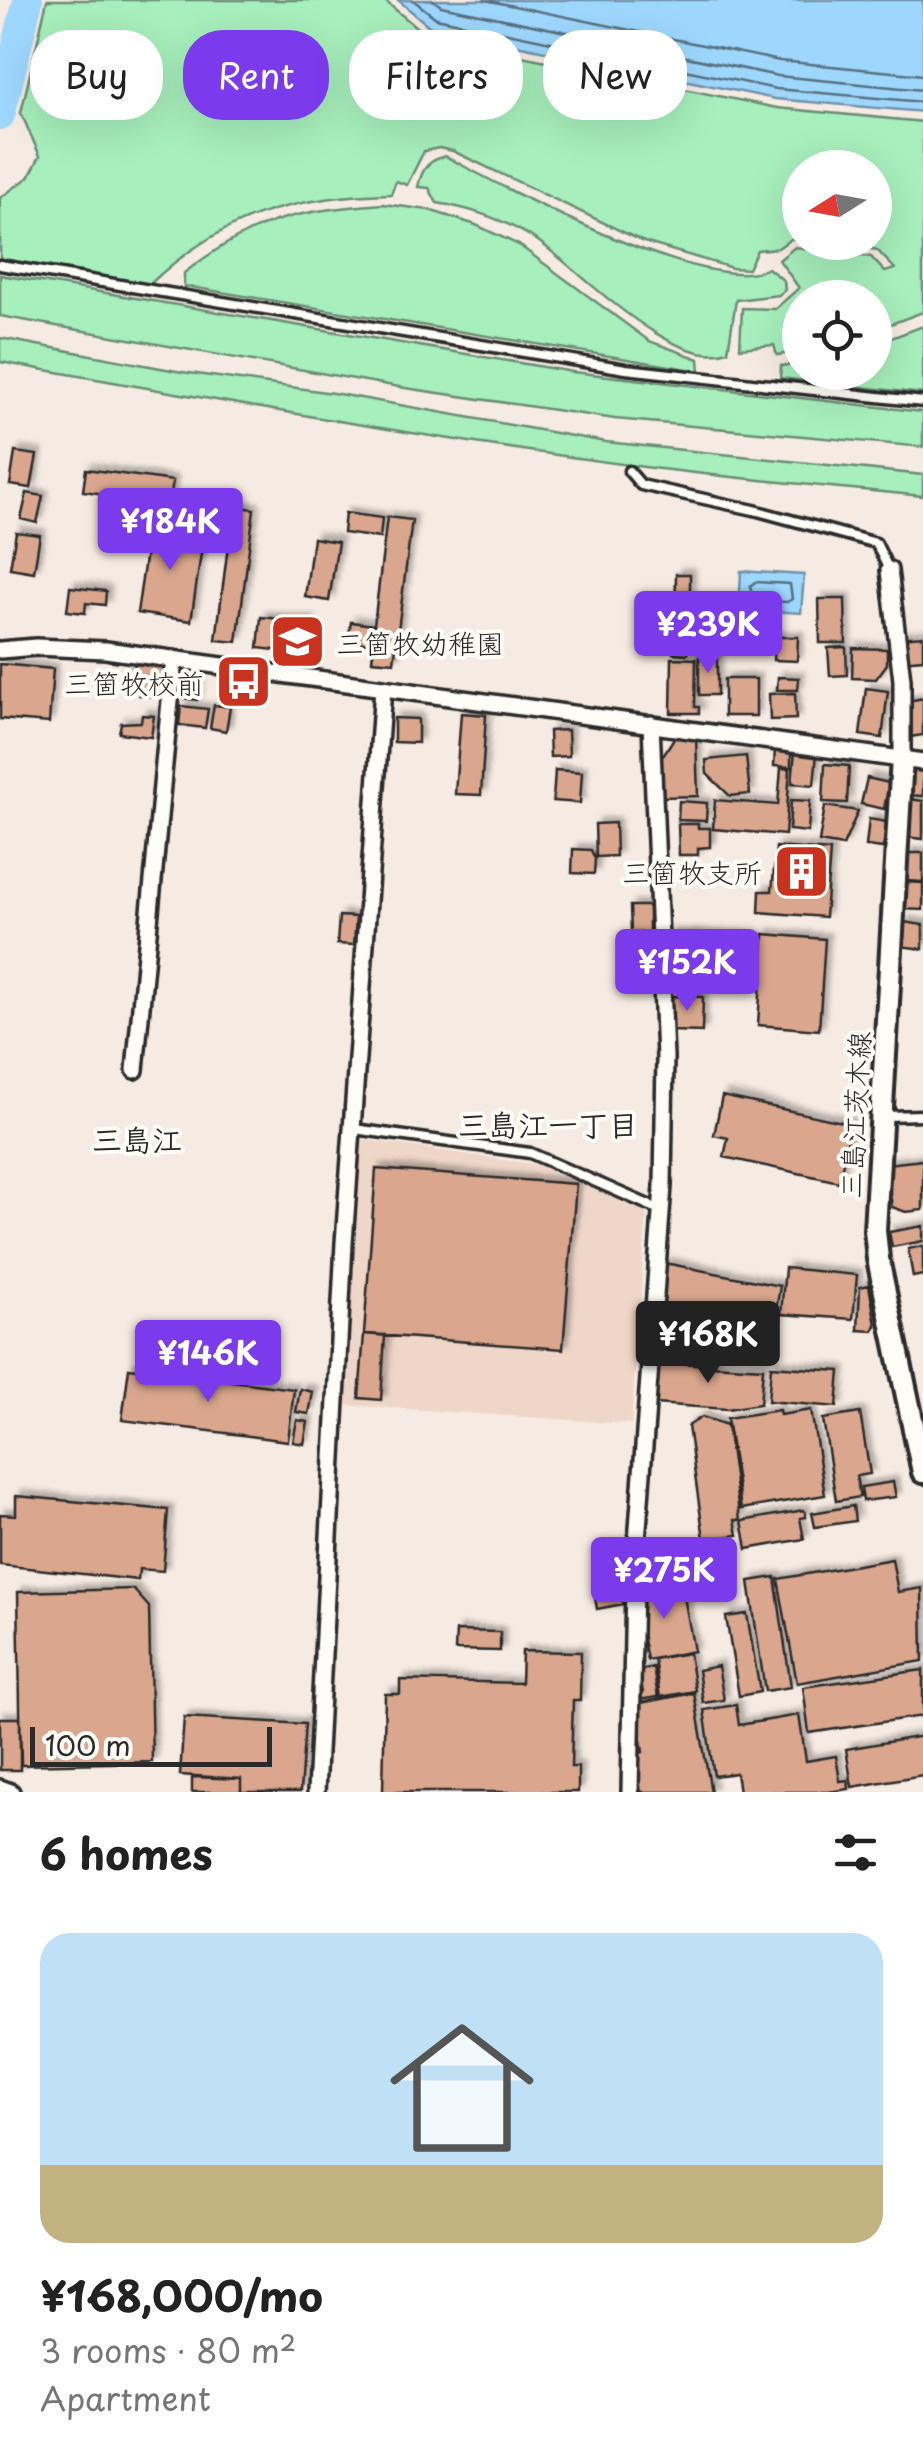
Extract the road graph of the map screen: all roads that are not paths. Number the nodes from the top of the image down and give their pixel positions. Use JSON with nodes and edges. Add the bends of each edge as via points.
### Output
{"nodes":[{"id":1,"x":0,"y":266,"type":"edge"},
{"id":2,"x":923,"y":402,"type":"edge"},
{"id":3,"x":629,"y":471,"type":"dead end"},
{"id":4,"x":890,"y":570,"type":"joint"},
{"id":5,"x":0,"y":650,"type":"edge"},
{"id":6,"x":174,"y":660,"type":"junction"},
{"id":7,"x":383,"y":688,"type":"junction"},
{"id":8,"x":651,"y":724,"type":"junction"},
{"id":9,"x":902,"y":757,"type":"junction"},
{"id":10,"x":923,"y":762,"type":"edge"},
{"id":11,"x":135,"y":1070,"type":"dead end"},
{"id":12,"x":923,"y":1115,"type":"edge"},
{"id":13,"x":881,"y":1116,"type":"junction"},
{"id":14,"x":354,"y":1129,"type":"junction"},
{"id":15,"x":662,"y":1211,"type":"junction"},
{"id":16,"x":923,"y":1472,"type":"edge"},
{"id":17,"x":0,"y":1788,"type":"edge"},
{"id":18,"x":10,"y":1792,"type":"edge"},
{"id":19,"x":316,"y":1792,"type":"edge"},
{"id":20,"x":630,"y":1792,"type":"edge"}],
"edges":[{"from":1,"to":2,"type":"lane","via":[[626,369]]},
{"from":3,"to":4,"type":"lane","via":[[641,485],[876,543]]},
{"from":4,"to":9,"type":"street"},
{"from":5,"to":6,"type":"street","via":[[106,650]]},
{"from":6,"to":7,"type":"street"},
{"from":6,"to":11,"type":"street"},
{"from":7,"to":8,"type":"street"},
{"from":7,"to":14,"type":"street"},
{"from":8,"to":9,"type":"street"},
{"from":8,"to":15,"type":"street","via":[[664,1057]]},
{"from":9,"to":10,"type":"street"},
{"from":9,"to":13,"type":"main road","name":"三島江茨木線"},
{"from":12,"to":13,"type":"lane"},
{"from":13,"to":16,"type":"main road","name":"三島江茨木線","via":[[878,1259]]},
{"from":14,"to":15,"type":"lane","via":[[530,1153]]},
{"from":14,"to":19,"type":"street"},
{"from":15,"to":20,"type":"street","via":[[634,1583]]},
{"from":17,"to":18,"type":"street"}]}
